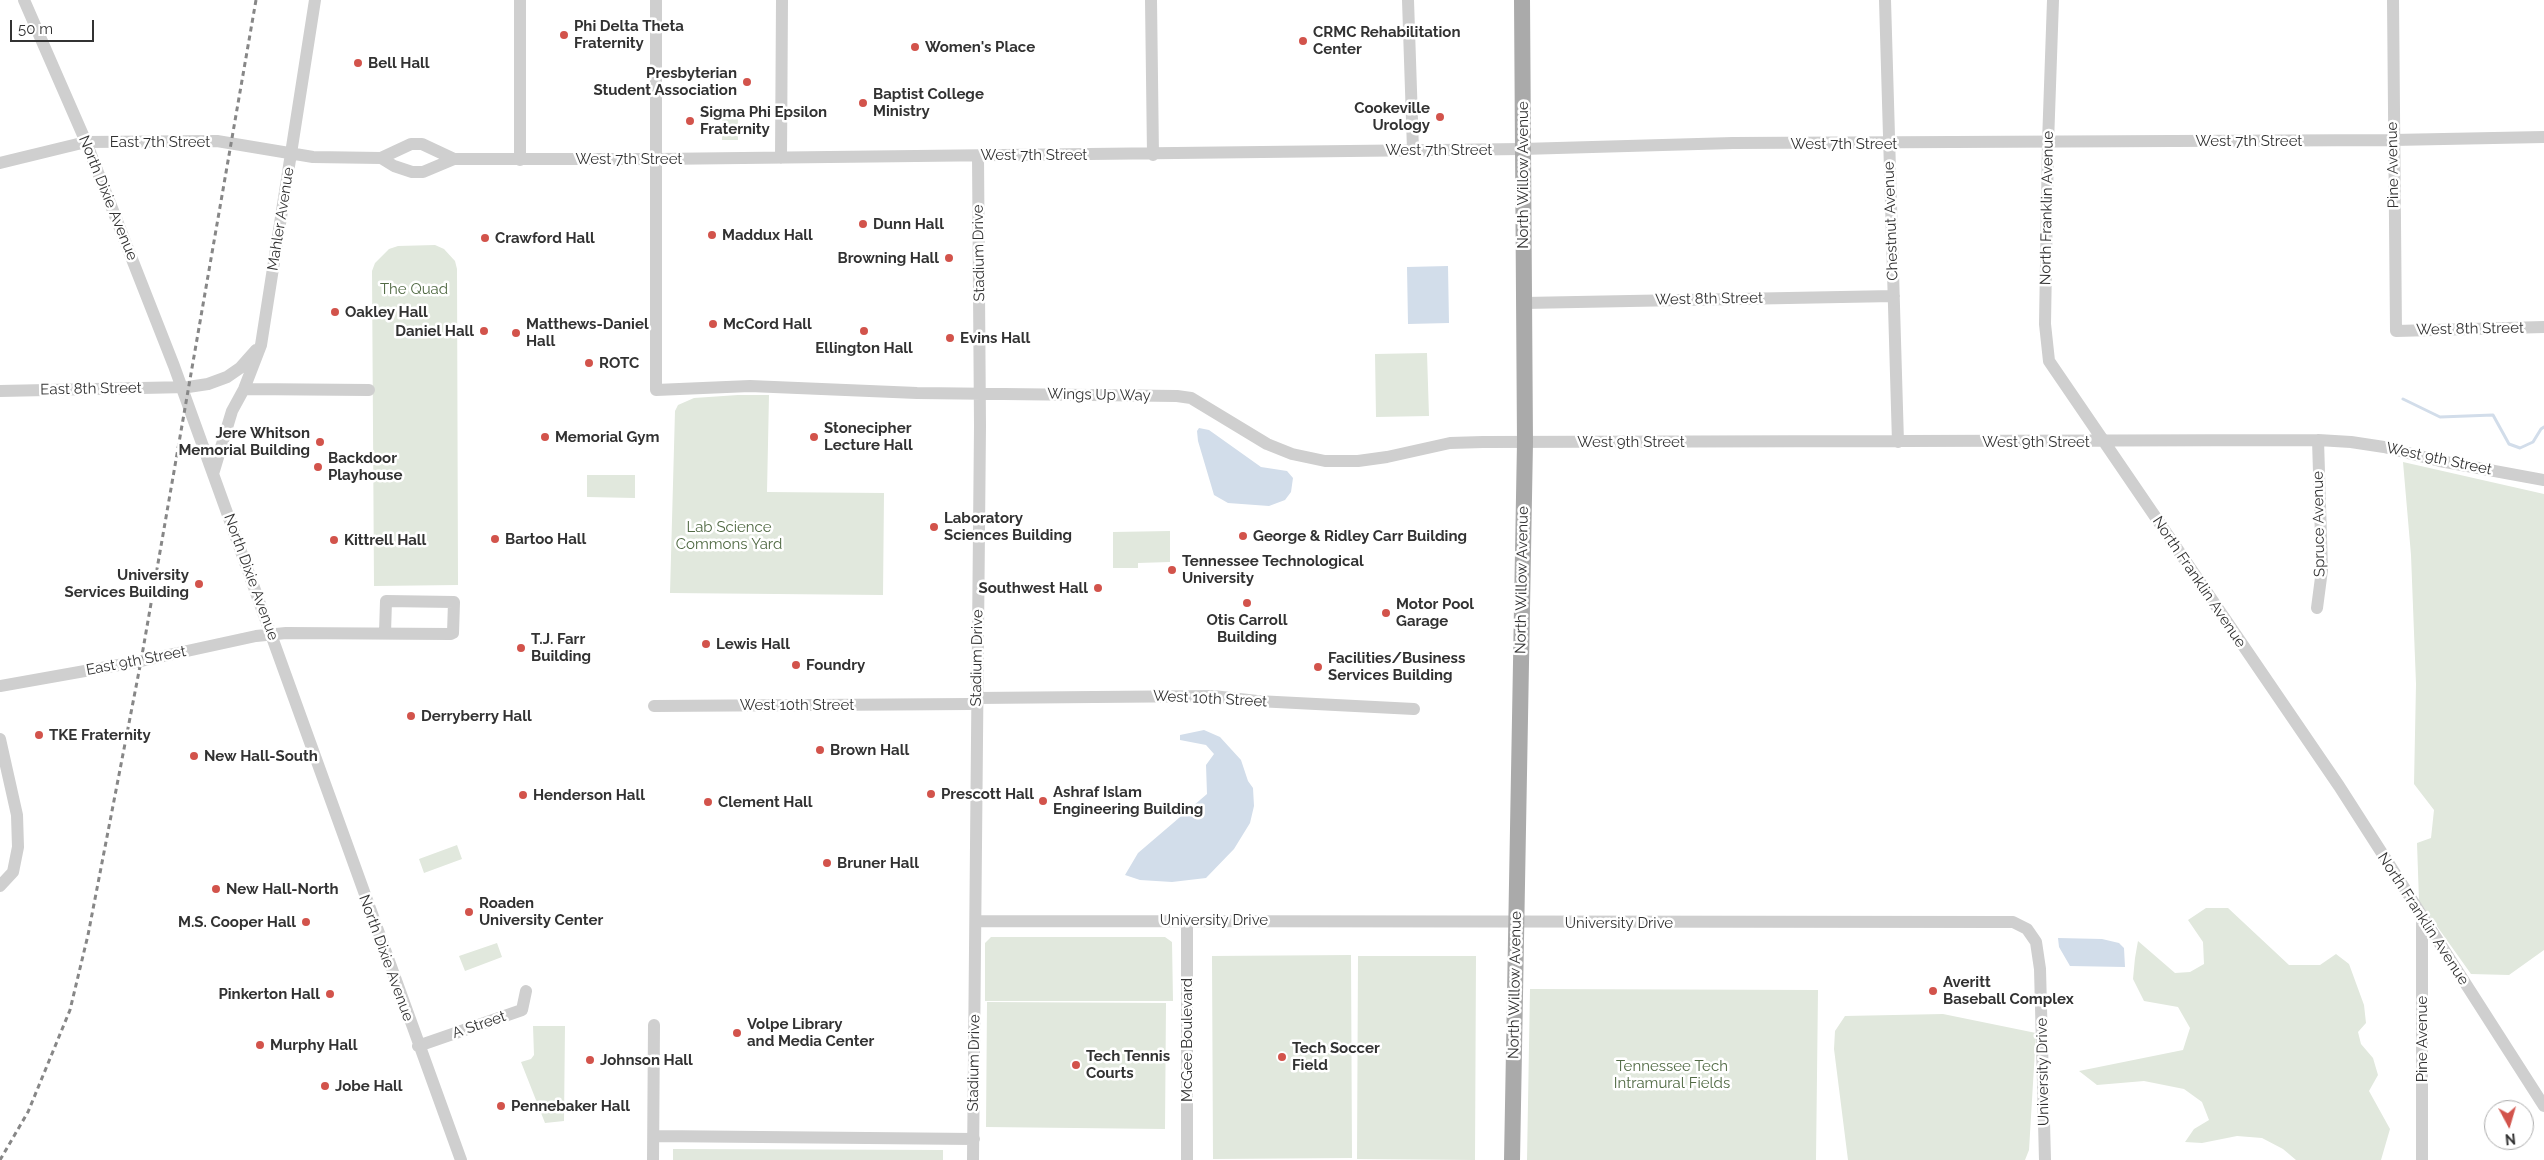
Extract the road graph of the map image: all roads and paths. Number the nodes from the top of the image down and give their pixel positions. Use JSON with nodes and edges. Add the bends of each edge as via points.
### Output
{"nodes":[{"id":1,"x":24,"y":0,"type":"edge"},
{"id":2,"x":315,"y":0,"type":"edge"},
{"id":3,"x":520,"y":0,"type":"edge"},
{"id":4,"x":656,"y":0,"type":"edge"},
{"id":5,"x":782,"y":0,"type":"edge"},
{"id":6,"x":1151,"y":0,"type":"edge"},
{"id":7,"x":1408,"y":0,"type":"edge"},
{"id":8,"x":1522,"y":0,"type":"edge"},
{"id":9,"x":1885,"y":0,"type":"edge"},
{"id":10,"x":2053,"y":0,"type":"edge"},
{"id":11,"x":2393,"y":0,"type":"edge"},
{"id":12,"x":2544,"y":137,"type":"edge"},
{"id":13,"x":2393,"y":140,"type":"junction"},
{"id":14,"x":86,"y":142,"type":"junction"},
{"id":15,"x":2048,"y":143,"type":"junction"},
{"id":16,"x":1888,"y":144,"type":"junction"},
{"id":17,"x":1522,"y":149,"type":"junction"},
{"id":18,"x":1413,"y":150,"type":"junction"},
{"id":19,"x":291,"y":154,"type":"junction"},
{"id":20,"x":1153,"y":154,"type":"junction"},
{"id":21,"x":978,"y":156,"type":"junction"},
{"id":22,"x":381,"y":158,"type":"junction"},
{"id":23,"x":781,"y":158,"type":"junction"},
{"id":24,"x":454,"y":159,"type":"junction"},
{"id":25,"x":656,"y":159,"type":"junction"},
{"id":26,"x":520,"y":160,"type":"junction"},
{"id":27,"x":0,"y":163,"type":"edge"},
{"id":28,"x":1894,"y":296,"type":"junction"},
{"id":29,"x":1524,"y":304,"type":"junction"},
{"id":30,"x":2544,"y":327,"type":"edge"},
{"id":31,"x":2396,"y":331,"type":"joint"},
{"id":32,"x":261,"y":345,"type":"junction"},
{"id":33,"x":227,"y":377,"type":"junction"},
{"id":34,"x":181,"y":387,"type":"junction"},
{"id":35,"x":244,"y":389,"type":"junction"},
{"id":36,"x":369,"y":390,"type":"dead end"},
{"id":37,"x":0,"y":391,"type":"edge"},
{"id":38,"x":980,"y":394,"type":"junction"},
{"id":39,"x":194,"y":423,"type":"junction"},
{"id":40,"x":2318,"y":440,"type":"junction"},
{"id":41,"x":1525,"y":442,"type":"junction"},
{"id":42,"x":1898,"y":442,"type":"junction"},
{"id":43,"x":2103,"y":442,"type":"junction"},
{"id":44,"x":213,"y":474,"type":"junction"},
{"id":45,"x":2544,"y":480,"type":"edge"},
{"id":46,"x":2316,"y":608,"type":"dead end"},
{"id":47,"x":385,"y":633,"type":"junction"},
{"id":48,"x":272,"y":634,"type":"junction"},
{"id":49,"x":0,"y":686,"type":"edge"},
{"id":50,"x":973,"y":701,"type":"junction"},
{"id":51,"x":654,"y":706,"type":"dead end"},
{"id":52,"x":1414,"y":708,"type":"dead end"},
{"id":53,"x":0,"y":740,"type":"edge"},
{"id":54,"x":0,"y":886,"type":"edge"},
{"id":55,"x":2422,"y":917,"type":"junction"},
{"id":56,"x":1187,"y":920,"type":"junction"},
{"id":57,"x":976,"y":921,"type":"junction"},
{"id":58,"x":1516,"y":922,"type":"junction"},
{"id":59,"x":526,"y":991,"type":"dead end"},
{"id":60,"x":654,"y":1025,"type":"dead end"},
{"id":61,"x":418,"y":1046,"type":"junction"},
{"id":62,"x":2544,"y":1106,"type":"edge"},
{"id":63,"x":654,"y":1136,"type":"junction"},
{"id":64,"x":974,"y":1139,"type":"junction"},
{"id":65,"x":461,"y":1160,"type":"edge"},
{"id":66,"x":653,"y":1160,"type":"edge"},
{"id":67,"x":974,"y":1160,"type":"edge"},
{"id":68,"x":1187,"y":1160,"type":"edge"},
{"id":69,"x":1512,"y":1160,"type":"edge"},
{"id":70,"x":2045,"y":1160,"type":"edge"},
{"id":71,"x":2422,"y":1160,"type":"edge"}],
"edges":[{"from":1,"to":14,"type":"street","name":"North Dixie Avenue"},
{"from":2,"to":19,"type":"street","name":"Mahler Avenue"},
{"from":3,"to":26,"type":"street"},
{"from":4,"to":25,"type":"street"},
{"from":5,"to":23,"type":"street"},
{"from":6,"to":20,"type":"street"},
{"from":7,"to":18,"type":"street"},
{"from":8,"to":17,"type":"main road","name":"North Willow Avenue"},
{"from":9,"to":16,"type":"street","name":"Chestnut Avenue"},
{"from":10,"to":15,"type":"street","name":"North Franklin Avenue"},
{"from":11,"to":13,"type":"street","name":"Pine Avenue"},
{"from":12,"to":13,"type":"street","name":"West 7th Street"},
{"from":13,"to":15,"type":"street","name":"West 7th Street"},
{"from":13,"to":31,"type":"street","name":"Pine Avenue"},
{"from":14,"to":19,"type":"street","name":"East 7th Street","via":[[217,141]]},
{"from":14,"to":27,"type":"street","name":"East 7th Street"},
{"from":14,"to":34,"type":"street","name":"North Dixie Avenue"},
{"from":15,"to":16,"type":"street","name":"West 7th Street"},
{"from":15,"to":43,"type":"street","name":"North Franklin Avenue","via":[[2045,324],[2049,361]]},
{"from":16,"to":17,"type":"street","name":"West 7th Street"},
{"from":16,"to":28,"type":"street","name":"Chestnut Avenue"},
{"from":17,"to":18,"type":"street","name":"West 7th Street"},
{"from":17,"to":29,"type":"main road","name":"North Willow Avenue"},
{"from":18,"to":20,"type":"street","name":"West 7th Street"},
{"from":19,"to":22,"type":"street","name":"West 7th Street"},
{"from":19,"to":32,"type":"street","name":"Mahler Avenue"},
{"from":20,"to":21,"type":"street","name":"West 7th Street"},
{"from":21,"to":23,"type":"street","name":"West 7th Street"},
{"from":21,"to":38,"type":"street","name":"Stadium Drive"},
{"from":22,"to":24,"type":"street","name":"West 7th Street","via":[[412,172],[423,172]]},
{"from":22,"to":24,"type":"street","name":"West 7th Street","via":[[400,147],[422,144]]},
{"from":23,"to":25,"type":"street","name":"West 7th Street"},
{"from":24,"to":26,"type":"street","name":"West 7th Street"},
{"from":25,"to":26,"type":"street","name":"West 7th Street"},
{"from":25,"to":38,"type":"street","name":"Wings Up Way","via":[[656,390],[750,386]]},
{"from":28,"to":29,"type":"street","name":"West 8th Street"},
{"from":28,"to":42,"type":"street","name":"Chestnut Avenue"},
{"from":29,"to":41,"type":"main road","name":"North Willow Avenue"},
{"from":30,"to":31,"type":"street","name":"West 8th Street"},
{"from":32,"to":33,"type":"street"},
{"from":32,"to":35,"type":"street","name":"Mahler Avenue"},
{"from":33,"to":34,"type":"street","via":[[208,384]]},
{"from":33,"to":39,"type":"street","via":[[195,398]]},
{"from":34,"to":37,"type":"street","name":"East 8th Street"},
{"from":34,"to":39,"type":"street","name":"North Dixie Avenue"},
{"from":35,"to":36,"type":"street"},
{"from":35,"to":44,"type":"street","name":"Mahler Avenue","via":[[224,431]]},
{"from":38,"to":41,"type":"street","name":"Wings Up Way","via":[[1191,398],[1267,444],[1325,462],[1387,457],[1450,443]]},
{"from":38,"to":50,"type":"street","name":"Stadium Drive"},
{"from":39,"to":44,"type":"street","name":"North Dixie Avenue"},
{"from":40,"to":43,"type":"street","name":"West 9th Street"},
{"from":40,"to":45,"type":"street","name":"West 9th Street","via":[[2384,447]]},
{"from":40,"to":46,"type":"street","name":"Spruce Avenue","via":[[2322,570]]},
{"from":41,"to":42,"type":"street","name":"West 9th Street"},
{"from":41,"to":58,"type":"main road","name":"North Willow Avenue"},
{"from":42,"to":43,"type":"street","name":"West 9th Street"},
{"from":43,"to":55,"type":"street","name":"North Franklin Avenue","via":[[2339,786]]},
{"from":44,"to":48,"type":"street","name":"North Dixie Avenue"},
{"from":47,"to":47,"type":"street","name":"East 9th Street","via":[[453,633],[454,602],[386,601]]},
{"from":47,"to":48,"type":"street","name":"East 9th Street"},
{"from":48,"to":49,"type":"street","name":"East 9th Street"},
{"from":48,"to":61,"type":"street","name":"North Dixie Avenue"},
{"from":50,"to":51,"type":"street","name":"West 10th Street"},
{"from":50,"to":52,"type":"street","name":"West 10th Street","via":[[1213,696]]},
{"from":50,"to":57,"type":"street","name":"Stadium Drive"},
{"from":53,"to":54,"type":"street","via":[[18,819],[18,847],[13,872]]},
{"from":55,"to":62,"type":"street","name":"North Franklin Avenue"},
{"from":55,"to":71,"type":"street","name":"Pine Avenue"},
{"from":56,"to":57,"type":"street","name":"University Drive"},
{"from":56,"to":58,"type":"street","name":"University Drive"},
{"from":56,"to":68,"type":"street","name":"McGee Boulevard"},
{"from":57,"to":64,"type":"street","name":"Stadium Drive"},
{"from":58,"to":69,"type":"main road","name":"North Willow Avenue"},
{"from":58,"to":70,"type":"street","name":"University Drive","via":[[2012,922],[2027,929],[2036,942],[2040,969]]},
{"from":59,"to":61,"type":"street","name":"A Street","via":[[522,1010]]},
{"from":60,"to":63,"type":"street"},
{"from":61,"to":65,"type":"street","name":"North Dixie Avenue"},
{"from":63,"to":64,"type":"street"},
{"from":63,"to":66,"type":"street"},
{"from":64,"to":67,"type":"street","name":"Stadium Drive"}]}
